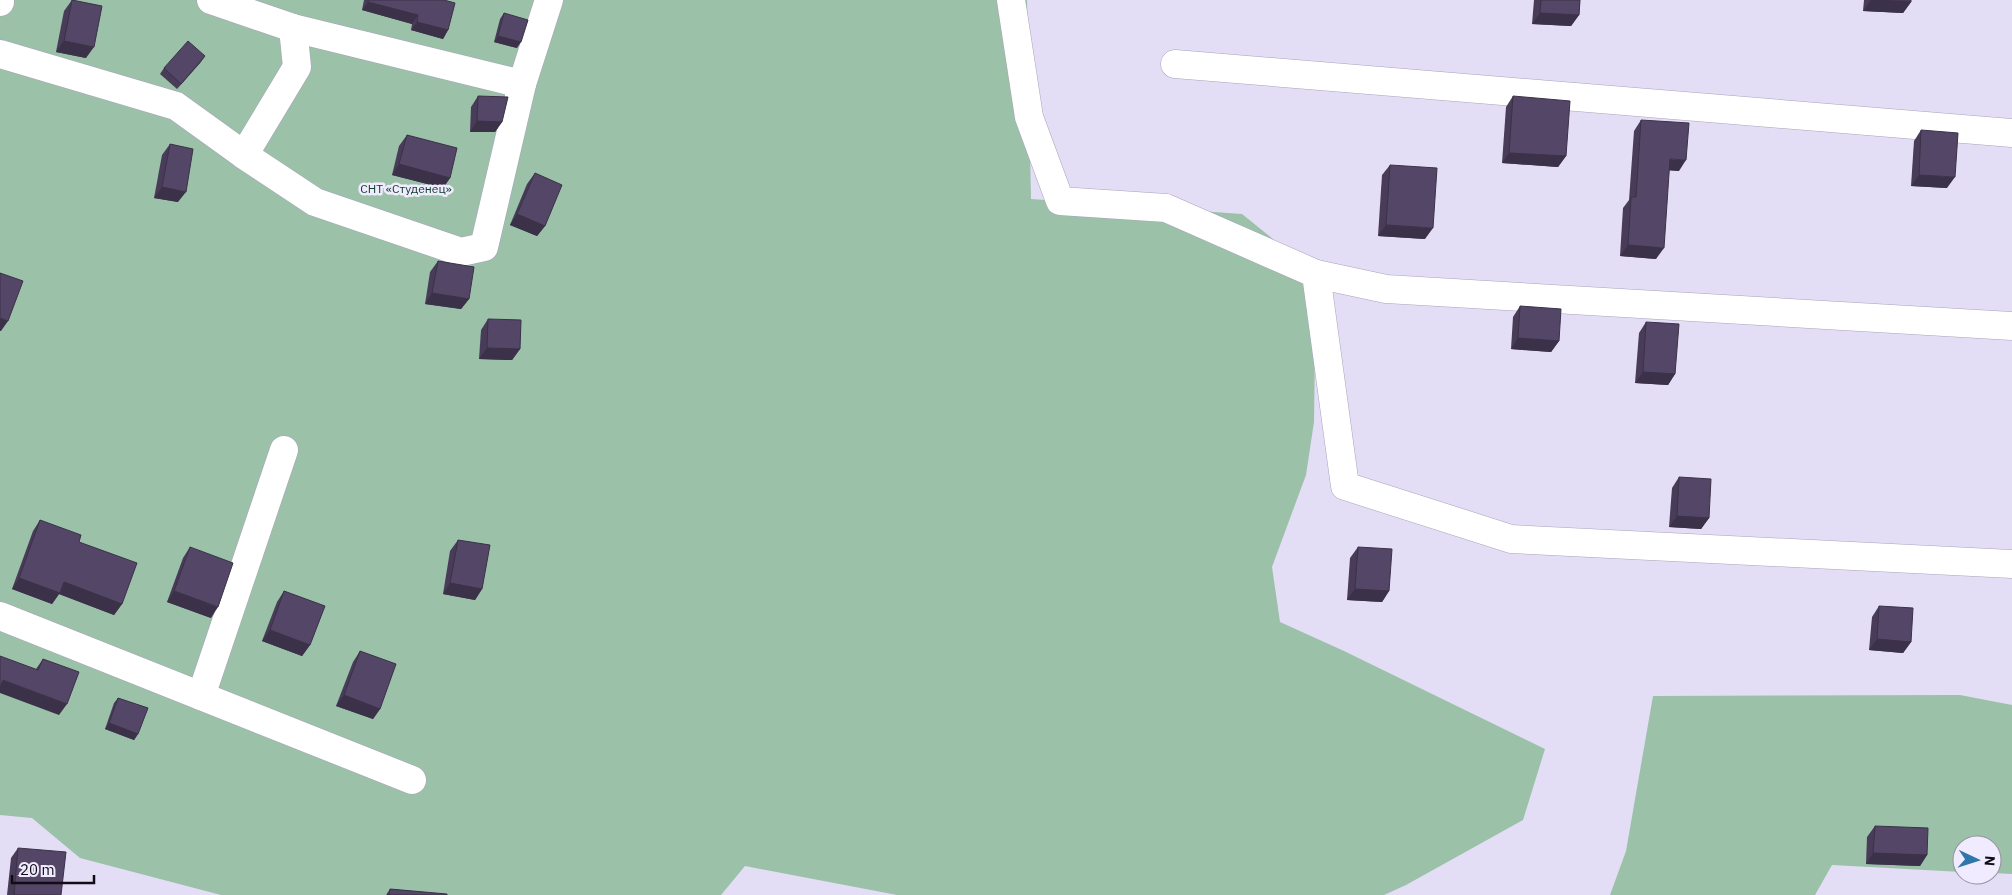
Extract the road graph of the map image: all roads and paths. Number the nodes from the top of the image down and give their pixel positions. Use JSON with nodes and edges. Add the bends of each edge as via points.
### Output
{"nodes":[{"id":1,"x":210,"y":0,"type":"edge"},
{"id":2,"x":549,"y":0,"type":"edge"},
{"id":3,"x":1011,"y":0,"type":"edge"},
{"id":4,"x":293,"y":28,"type":"junction"},
{"id":5,"x":0,"y":54,"type":"edge"},
{"id":6,"x":1175,"y":64,"type":"dead end"},
{"id":7,"x":522,"y":84,"type":"junction"},
{"id":8,"x":2012,"y":133,"type":"edge"},
{"id":9,"x":244,"y":155,"type":"junction"},
{"id":10,"x":1316,"y":274,"type":"junction"},
{"id":11,"x":2012,"y":326,"type":"edge"},
{"id":12,"x":284,"y":450,"type":"dead end"},
{"id":13,"x":2012,"y":564,"type":"edge"},
{"id":14,"x":0,"y":616,"type":"edge"},
{"id":15,"x":201,"y":696,"type":"junction"},
{"id":16,"x":412,"y":780,"type":"dead end"}],
"edges":[{"from":1,"to":4,"type":"lane"},
{"from":2,"to":7,"type":"lane"},
{"from":3,"to":10,"type":"lane","via":[[1030,117],[1060,201],[1166,208]]},
{"from":4,"to":7,"type":"lane"},
{"from":4,"to":9,"type":"lane","via":[[297,67]]},
{"from":5,"to":9,"type":"lane","via":[[176,106]]},
{"from":6,"to":8,"type":"lane"},
{"from":7,"to":9,"type":"lane","via":[[484,247],[461,252],[315,202]]},
{"from":10,"to":11,"type":"lane","via":[[1386,289]]},
{"from":10,"to":13,"type":"lane","via":[[1345,486],[1511,539]]},
{"from":12,"to":15,"type":"lane"},
{"from":14,"to":15,"type":"lane"},
{"from":15,"to":16,"type":"lane"}]}
